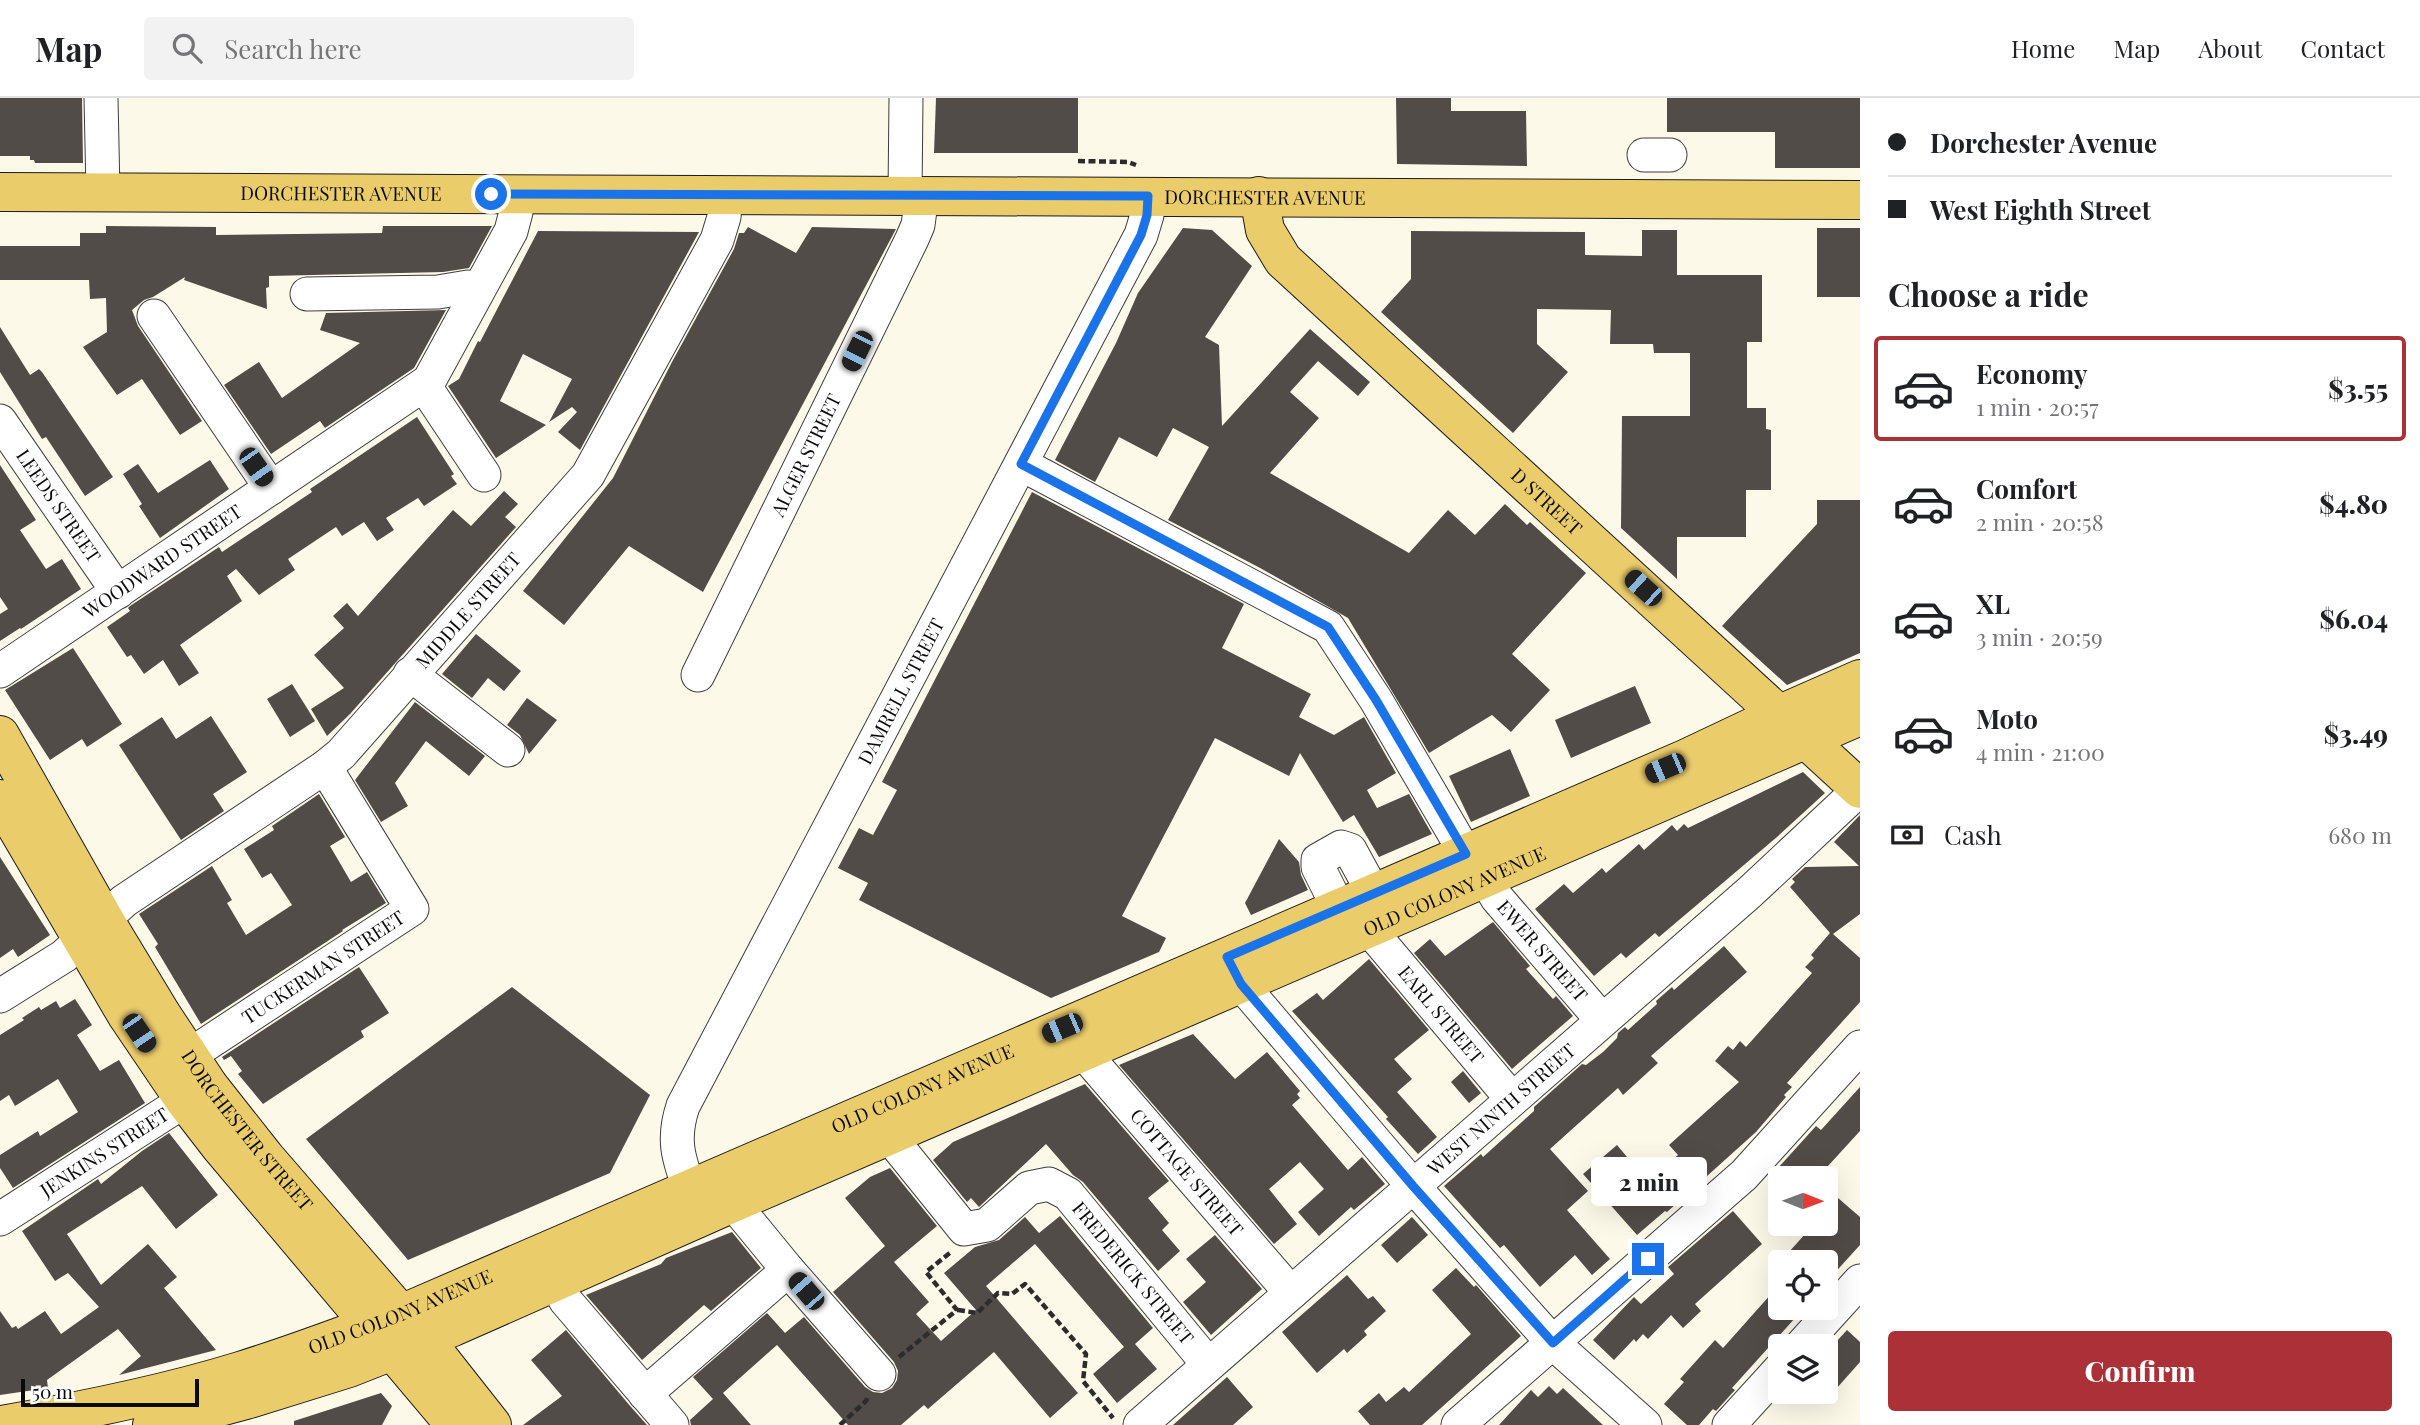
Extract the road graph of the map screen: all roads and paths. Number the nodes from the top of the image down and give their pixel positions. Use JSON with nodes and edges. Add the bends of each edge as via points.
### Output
{"nodes":[{"id":1,"x":101,"y":98,"type":"edge"},
{"id":2,"x":906,"y":98,"type":"edge"},
{"id":3,"x":1078,"y":161,"type":"dead end"},
{"id":4,"x":1143,"y":181,"type":"junction"},
{"id":5,"x":0,"y":192,"type":"edge"},
{"id":6,"x":103,"y":192,"type":"junction"},
{"id":7,"x":517,"y":194,"type":"junction"},
{"id":8,"x":726,"y":194,"type":"junction"},
{"id":9,"x":913,"y":195,"type":"junction"},
{"id":10,"x":1259,"y":196,"type":"junction"},
{"id":11,"x":1860,"y":200,"type":"edge"},
{"id":12,"x":478,"y":290,"type":"junction"},
{"id":13,"x":307,"y":294,"type":"dead end"},
{"id":14,"x":154,"y":316,"type":"dead end"},
{"id":15,"x":424,"y":385,"type":"junction"},
{"id":16,"x":0,"y":421,"type":"edge"},
{"id":17,"x":1021,"y":464,"type":"junction"},
{"id":18,"x":484,"y":475,"type":"dead end"},
{"id":19,"x":271,"y":488,"type":"junction"},
{"id":20,"x":118,"y":592,"type":"junction"},
{"id":21,"x":0,"y":671,"type":"edge"},
{"id":22,"x":410,"y":674,"type":"junction"},
{"id":23,"x":698,"y":675,"type":"dead end"},
{"id":24,"x":1860,"y":679,"type":"edge"},
{"id":25,"x":1779,"y":715,"type":"junction"},
{"id":26,"x":1860,"y":716,"type":"edge"},
{"id":27,"x":0,"y":735,"type":"edge"},
{"id":28,"x":1806,"y":740,"type":"junction"},
{"id":29,"x":508,"y":750,"type":"dead end"},
{"id":30,"x":325,"y":767,"type":"junction"},
{"id":31,"x":1860,"y":789,"type":"edge"},
{"id":32,"x":0,"y":799,"type":"edge"},
{"id":33,"x":1476,"y":866,"type":"junction"},
{"id":34,"x":1361,"y":910,"type":"junction"},
{"id":35,"x":94,"y":929,"type":"junction"},
{"id":36,"x":1234,"y":971,"type":"junction"},
{"id":37,"x":0,"y":996,"type":"edge"},
{"id":38,"x":1602,"y":1020,"type":"junction"},
{"id":39,"x":1860,"y":1047,"type":"edge"},
{"id":40,"x":1083,"y":1052,"type":"junction"},
{"id":41,"x":186,"y":1079,"type":"junction"},
{"id":42,"x":1512,"y":1099,"type":"junction"},
{"id":43,"x":889,"y":1136,"type":"junction"},
{"id":44,"x":1413,"y":1186,"type":"junction"},
{"id":45,"x":690,"y":1190,"type":"junction"},
{"id":46,"x":733,"y":1203,"type":"junction"},
{"id":47,"x":0,"y":1219,"type":"edge"},
{"id":48,"x":976,"y":1227,"type":"junction"},
{"id":49,"x":788,"y":1270,"type":"junction"},
{"id":50,"x":554,"y":1280,"type":"junction"},
{"id":51,"x":1860,"y":1281,"type":"edge"},
{"id":52,"x":1291,"y":1293,"type":"junction"},
{"id":53,"x":957,"y":1310,"type":"junction"},
{"id":54,"x":398,"y":1333,"type":"junction"},
{"id":55,"x":1812,"y":1334,"type":"edge"},
{"id":56,"x":1553,"y":1343,"type":"junction"},
{"id":57,"x":1208,"y":1364,"type":"junction"},
{"id":58,"x":879,"y":1374,"type":"junction"},
{"id":59,"x":1768,"y":1382,"type":"edge"},
{"id":60,"x":645,"y":1394,"type":"junction"},
{"id":61,"x":1141,"y":1423,"type":"edge"},
{"id":62,"x":162,"y":1424,"type":"edge"},
{"id":63,"x":1,"y":1425,"type":"edge"},
{"id":64,"x":455,"y":1425,"type":"edge"},
{"id":65,"x":492,"y":1425,"type":"edge"},
{"id":66,"x":672,"y":1425,"type":"edge"},
{"id":67,"x":839,"y":1425,"type":"edge"},
{"id":68,"x":1458,"y":1425,"type":"edge"},
{"id":69,"x":1646,"y":1425,"type":"edge"},
{"id":70,"x":1729,"y":1425,"type":"edge"}],
"edges":[{"from":1,"to":6,"type":"street"},
{"from":2,"to":9,"type":"street","name":"ALGER STREET"},
{"from":3,"to":4,"type":"path","via":[[1128,162]]},
{"from":4,"to":9,"type":"main road","name":"DORCHESTER AVENUE"},
{"from":4,"to":10,"type":"main road","name":"DORCHESTER AVENUE"},
{"from":4,"to":17,"type":"street","name":"DAMRELL STREET","via":[[1147,215],[1141,235]]},
{"from":5,"to":6,"type":"main road","name":"DORCHESTER AVENUE"},
{"from":6,"to":7,"type":"main road","name":"DORCHESTER AVENUE"},
{"from":7,"to":8,"type":"main road","name":"DORCHESTER AVENUE"},
{"from":7,"to":12,"type":"street","name":"WOODWARD STREET","via":[[513,225]]},
{"from":8,"to":9,"type":"main road","name":"DORCHESTER AVENUE"},
{"from":8,"to":22,"type":"street","name":"MIDDLE STREET","via":[[716,240],[588,475]]},
{"from":9,"to":23,"type":"street","name":"ALGER STREET","via":[[918,225],[912,239]]},
{"from":10,"to":11,"type":"main road","name":"DORCHESTER AVENUE"},
{"from":10,"to":25,"type":"main road","name":"D STREET","via":[[1265,230],[1283,260]]},
{"from":12,"to":13,"type":"street","via":[[468,286],[438,292]]},
{"from":12,"to":15,"type":"street","name":"WOODWARD STREET"},
{"from":14,"to":19,"type":"street"},
{"from":15,"to":18,"type":"street"},
{"from":15,"to":19,"type":"street","name":"WOODWARD STREET"},
{"from":16,"to":20,"type":"street","name":"LEEDS STREET"},
{"from":17,"to":33,"type":"street","name":"EWER STREET","via":[[1328,627]]},
{"from":17,"to":45,"type":"street","name":"DAMRELL STREET","via":[[683,1106],[677,1125],[677,1158]]},
{"from":19,"to":20,"type":"street","name":"WOODWARD STREET"},
{"from":20,"to":21,"type":"street","name":"WOODWARD STREET"},
{"from":22,"to":29,"type":"street"},
{"from":22,"to":30,"type":"street","name":"MIDDLE STREET"},
{"from":24,"to":25,"type":"main road","name":"OLD COLONY AVENUE"},
{"from":25,"to":28,"type":"main road","name":"D STREET"},
{"from":25,"to":33,"type":"main road","name":"OLD COLONY AVENUE"},
{"from":26,"to":28,"type":"main road","name":"OLD COLONY AVENUE"},
{"from":27,"to":35,"type":"main road","name":"DORCHESTER STREET"},
{"from":28,"to":31,"type":"main road","name":"D STREET"},
{"from":28,"to":33,"type":"main road","name":"OLD COLONY AVENUE"},
{"from":30,"to":35,"type":"street","name":"MIDDLE STREET","via":[[124,901]]},
{"from":30,"to":41,"type":"street","name":"TUCKERMAN STREET","via":[[412,909]]},
{"from":31,"to":38,"type":"street","name":"WEST NINTH STREET"},
{"from":32,"to":35,"type":"main road","name":"DORCHESTER STREET"},
{"from":33,"to":34,"type":"main road","name":"OLD COLONY AVENUE"},
{"from":33,"to":38,"type":"street","name":"EWER STREET","via":[[1497,898]]},
{"from":34,"to":36,"type":"main road","name":"OLD COLONY AVENUE"},
{"from":34,"to":42,"type":"street","name":"EARL STREET"},
{"from":35,"to":37,"type":"street","name":"MIDDLE STREET","via":[[64,957]]},
{"from":35,"to":41,"type":"main road","name":"DORCHESTER STREET","via":[[126,1014]]},
{"from":36,"to":40,"type":"main road","name":"OLD COLONY AVENUE"},
{"from":36,"to":44,"type":"street"},
{"from":36,"to":45,"type":"main road","name":"OLD COLONY AVENUE"},
{"from":38,"to":42,"type":"street","name":"WEST NINTH STREET"},
{"from":39,"to":56,"type":"street","via":[[1744,1175]]},
{"from":40,"to":43,"type":"main road","name":"OLD COLONY AVENUE"},
{"from":40,"to":52,"type":"street","name":"COTTAGE STREET"},
{"from":41,"to":47,"type":"street","name":"JENKINS STREET"},
{"from":41,"to":54,"type":"main road","name":"DORCHESTER STREET"},
{"from":42,"to":44,"type":"street","name":"WEST NINTH STREET"},
{"from":43,"to":46,"type":"main road","name":"OLD COLONY AVENUE"},
{"from":43,"to":48,"type":"street"},
{"from":44,"to":52,"type":"street","name":"WEST NINTH STREET"},
{"from":44,"to":56,"type":"street"},
{"from":45,"to":54,"type":"main road","name":"OLD COLONY AVENUE"},
{"from":46,"to":49,"type":"street"},
{"from":46,"to":50,"type":"main road","name":"OLD COLONY AVENUE"},
{"from":48,"to":53,"type":"path","via":[[926,1272]]},
{"from":48,"to":57,"type":"street","name":"FREDERICK STREET","via":[[1029,1188],[1049,1184],[1068,1194]]},
{"from":49,"to":58,"type":"street"},
{"from":49,"to":60,"type":"street"},
{"from":50,"to":54,"type":"main road","name":"OLD COLONY AVENUE"},
{"from":50,"to":60,"type":"street","via":[[566,1301]]},
{"from":51,"to":55,"type":"street"},
{"from":52,"to":57,"type":"street","name":"WEST NINTH STREET"},
{"from":53,"to":58,"type":"path"},
{"from":53,"to":61,"type":"path","via":[[977,1313],[998,1293],[1012,1294],[1025,1284],[1086,1354],[1083,1381]]},
{"from":54,"to":62,"type":"main road","name":"OLD COLONY AVENUE","via":[[268,1393]]},
{"from":54,"to":63,"type":"main road","name":"OLD COLONY AVENUE","via":[[292,1354],[118,1403]]},
{"from":54,"to":64,"type":"main road","name":"DORCHESTER STREET"},
{"from":54,"to":65,"type":"main road","name":"DORCHESTER STREET"},
{"from":56,"to":68,"type":"street"},
{"from":56,"to":69,"type":"street"},
{"from":57,"to":61,"type":"street","name":"WEST NINTH STREET"},
{"from":58,"to":67,"type":"path","via":[[866,1401]]},
{"from":59,"to":70,"type":"street"},
{"from":60,"to":66,"type":"street"}]}
